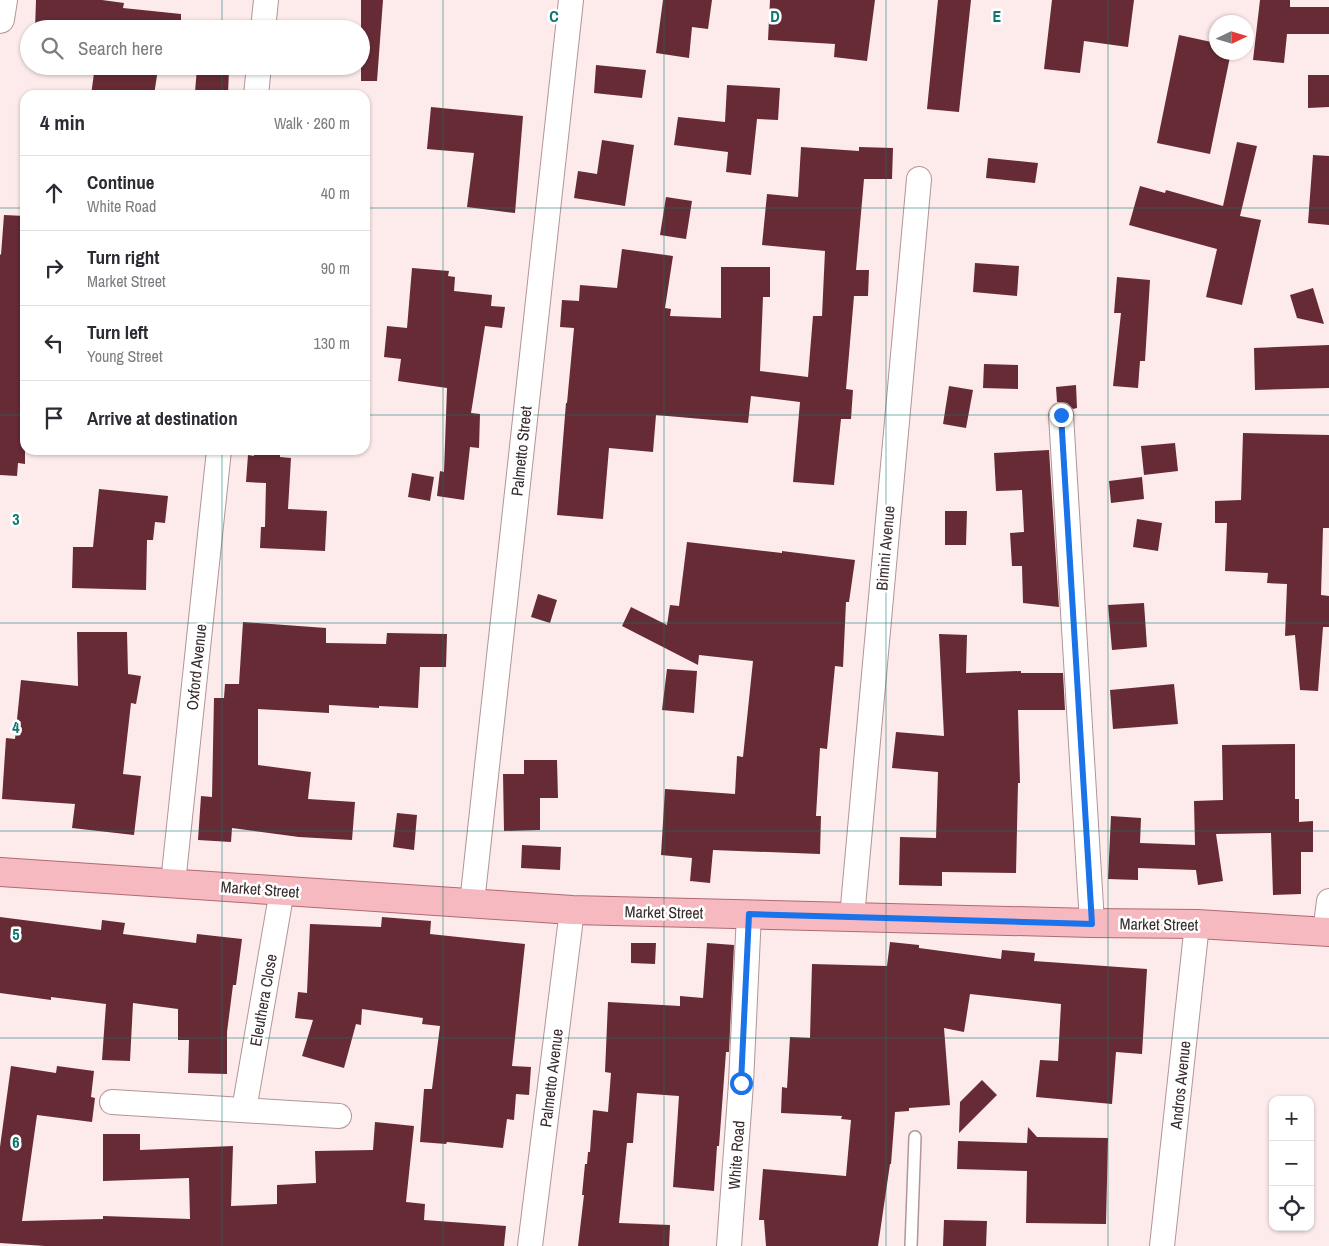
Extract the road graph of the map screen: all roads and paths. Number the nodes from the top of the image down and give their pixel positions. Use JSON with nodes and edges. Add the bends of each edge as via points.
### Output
{"nodes":[{"id":1,"x":3,"y":0,"type":"edge"},
{"id":2,"x":266,"y":0,"type":"edge"},
{"id":3,"x":571,"y":0,"type":"edge"},
{"id":4,"x":0,"y":19,"type":"edge"},
{"id":5,"x":264,"y":20,"type":"edge"},
{"id":6,"x":258,"y":75,"type":"edge"},
{"id":7,"x":257,"y":90,"type":"edge"},
{"id":8,"x":919,"y":179,"type":"dead end"},
{"id":9,"x":1061,"y":415,"type":"dead end"},
{"id":10,"x":218,"y":455,"type":"edge"},
{"id":11,"x":0,"y":872,"type":"edge"},
{"id":12,"x":173,"y":883,"type":"junction"},
{"id":13,"x":282,"y":890,"type":"junction"},
{"id":14,"x":1329,"y":901,"type":"edge"},
{"id":15,"x":472,"y":903,"type":"junction"},
{"id":16,"x":572,"y":910,"type":"junction"},
{"id":17,"x":749,"y":914,"type":"junction"},
{"id":18,"x":852,"y":917,"type":"junction"},
{"id":19,"x":1092,"y":924,"type":"junction"},
{"id":20,"x":1197,"y":924,"type":"junction"},
{"id":21,"x":1327,"y":932,"type":"edge"},
{"id":22,"x":112,"y":1102,"type":"dead end"},
{"id":23,"x":244,"y":1110,"type":"junction"},
{"id":24,"x":339,"y":1116,"type":"dead end"},
{"id":25,"x":915,"y":1137,"type":"dead end"},
{"id":26,"x":530,"y":1246,"type":"edge"},
{"id":27,"x":729,"y":1246,"type":"edge"},
{"id":28,"x":911,"y":1246,"type":"edge"},
{"id":29,"x":1162,"y":1246,"type":"edge"}],
"edges":[{"from":1,"to":4,"type":"street"},
{"from":2,"to":5,"type":"street"},
{"from":3,"to":15,"type":"street","name":"Palmetto Street"},
{"from":6,"to":7,"type":"street"},
{"from":8,"to":18,"type":"street","name":"Bimini Avenue"},
{"from":9,"to":19,"type":"street"},
{"from":10,"to":12,"type":"street","name":"Oxford Avenue"},
{"from":11,"to":12,"type":"main road","name":"Market Street"},
{"from":12,"to":13,"type":"main road","name":"Market Street"},
{"from":13,"to":15,"type":"main road","name":"Market Street"},
{"from":13,"to":23,"type":"street","name":"Eleuthera Close"},
{"from":14,"to":21,"type":"street"},
{"from":15,"to":16,"type":"main road","name":"Market Street"},
{"from":16,"to":17,"type":"main road","name":"Market Street"},
{"from":16,"to":26,"type":"street","name":"Palmetto Avenue"},
{"from":17,"to":18,"type":"main road","name":"Market Street"},
{"from":17,"to":27,"type":"street","name":"White Road"},
{"from":18,"to":19,"type":"main road","name":"Market Street"},
{"from":19,"to":20,"type":"main road","name":"Market Street"},
{"from":20,"to":21,"type":"main road","name":"Market Street"},
{"from":20,"to":29,"type":"street","name":"Andros Avenue"},
{"from":22,"to":23,"type":"street"},
{"from":23,"to":24,"type":"street"},
{"from":25,"to":28,"type":"lane"}]}
